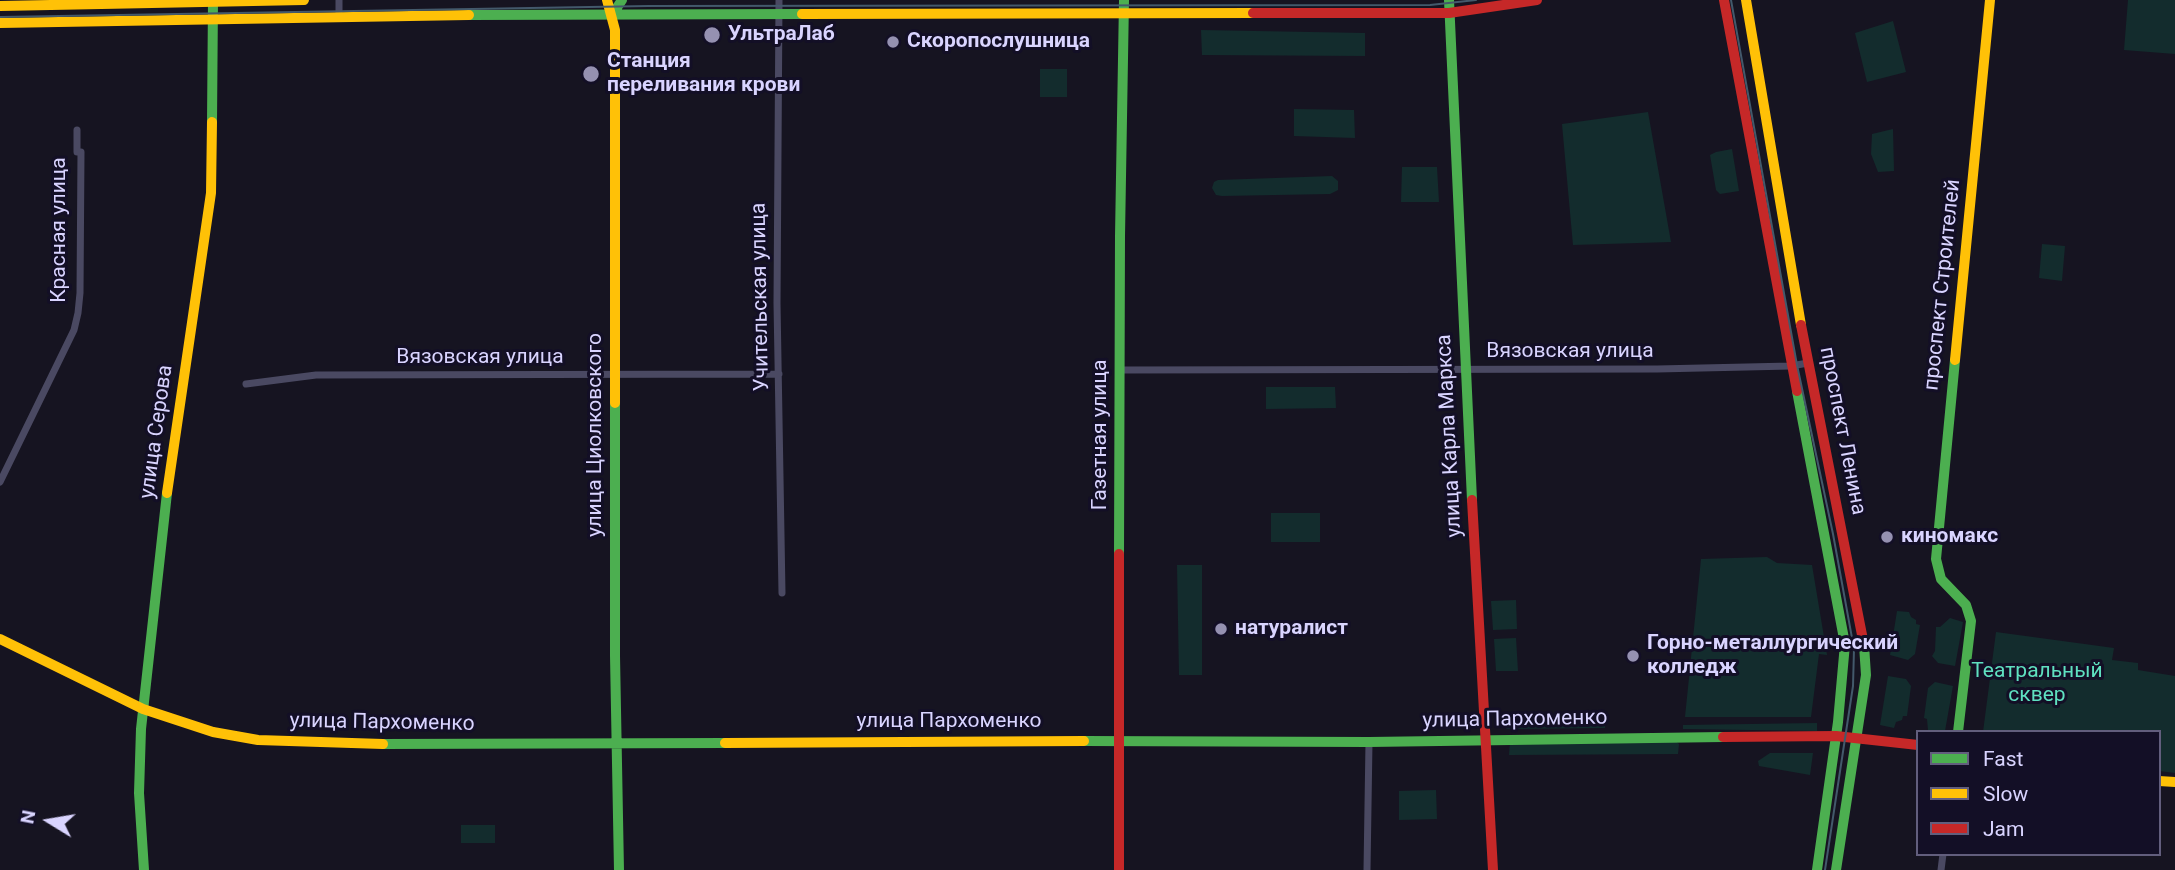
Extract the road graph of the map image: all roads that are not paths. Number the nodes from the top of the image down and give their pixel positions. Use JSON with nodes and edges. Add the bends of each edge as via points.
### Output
{"nodes":[{"id":1,"x":213,"y":0,"type":"edge"},
{"id":2,"x":304,"y":0,"type":"edge"},
{"id":3,"x":339,"y":0,"type":"edge"},
{"id":4,"x":607,"y":0,"type":"edge"},
{"id":5,"x":622,"y":0,"type":"edge"},
{"id":6,"x":779,"y":0,"type":"edge"},
{"id":7,"x":1124,"y":0,"type":"edge"},
{"id":8,"x":1449,"y":0,"type":"edge"},
{"id":9,"x":1537,"y":0,"type":"edge"},
{"id":10,"x":1724,"y":0,"type":"edge"},
{"id":11,"x":1746,"y":0,"type":"edge"},
{"id":12,"x":1990,"y":0,"type":"edge"},
{"id":13,"x":0,"y":6,"type":"edge"},
{"id":14,"x":779,"y":13,"type":"junction"},
{"id":15,"x":1124,"y":13,"type":"junction"},
{"id":16,"x":1449,"y":13,"type":"junction"},
{"id":17,"x":612,"y":15,"type":"junction"},
{"id":18,"x":339,"y":16,"type":"junction"},
{"id":19,"x":0,"y":23,"type":"edge"},
{"id":20,"x":77,"y":130,"type":"dead end"},
{"id":21,"x":1808,"y":363,"type":"junction"},
{"id":22,"x":1791,"y":366,"type":"junction"},
{"id":23,"x":1121,"y":370,"type":"junction"},
{"id":24,"x":1466,"y":370,"type":"junction"},
{"id":25,"x":779,"y":374,"type":"junction"},
{"id":26,"x":616,"y":375,"type":"junction"},
{"id":27,"x":246,"y":384,"type":"dead end"},
{"id":28,"x":0,"y":481,"type":"edge"},
{"id":29,"x":782,"y":593,"type":"dead end"},
{"id":30,"x":0,"y":639,"type":"edge"},
{"id":31,"x":143,"y":709,"type":"junction"},
{"id":32,"x":1958,"y":730,"type":"edge"},
{"id":33,"x":1836,"y":736,"type":"junction"},
{"id":34,"x":1856,"y":737,"type":"junction"},
{"id":35,"x":1485,"y":740,"type":"junction"},
{"id":36,"x":1369,"y":742,"type":"junction"},
{"id":37,"x":616,"y":743,"type":"junction"},
{"id":38,"x":1119,"y":743,"type":"junction"},
{"id":39,"x":1916,"y":745,"type":"edge"},
{"id":40,"x":144,"y":870,"type":"edge"},
{"id":41,"x":619,"y":870,"type":"edge"},
{"id":42,"x":1119,"y":870,"type":"edge"},
{"id":43,"x":1367,"y":870,"type":"edge"},
{"id":44,"x":1493,"y":870,"type":"edge"},
{"id":45,"x":1817,"y":870,"type":"edge"},
{"id":46,"x":1836,"y":870,"type":"edge"}],
"edges":[{"from":1,"to":31,"type":"main road","name":"улица Серова","via":[[211,193],[169,475]]},
{"from":2,"to":13,"type":"main road"},
{"from":3,"to":18,"type":"street"},
{"from":4,"to":17,"type":"main road","name":"улица Циолковского"},
{"from":5,"to":17,"type":"main road"},
{"from":6,"to":14,"type":"street","name":"Учительская улица"},
{"from":7,"to":15,"type":"main road","name":"Газетная улица"},
{"from":8,"to":16,"type":"main road","name":"улица Карла Маркса"},
{"from":9,"to":16,"type":"main road"},
{"from":10,"to":22,"type":"main road","name":"проспект Ленина"},
{"from":11,"to":21,"type":"main road","name":"проспект Ленина"},
{"from":12,"to":32,"type":"main road","name":"проспект Строителей","via":[[1936,559],[1939,574],[1966,604],[1971,621]]},
{"from":14,"to":15,"type":"main road"},
{"from":14,"to":17,"type":"main road"},
{"from":14,"to":25,"type":"street","name":"Учительская улица"},
{"from":15,"to":16,"type":"main road"},
{"from":15,"to":23,"type":"main road","name":"Газетная улица"},
{"from":16,"to":24,"type":"main road","name":"улица Карла Маркса"},
{"from":17,"to":18,"type":"main road"},
{"from":17,"to":26,"type":"main road","name":"улица Циолковского"},
{"from":18,"to":19,"type":"main road"},
{"from":20,"to":28,"type":"street","name":"Красная улица","via":[[77,152],[81,152],[78,313],[74,330]]},
{"from":21,"to":22,"type":"street","name":"Вязовская улица"},
{"from":21,"to":34,"type":"main road","name":"проспект Ленина","via":[[1864,639],[1866,675]]},
{"from":22,"to":24,"type":"street","name":"Вязовская улица"},
{"from":22,"to":33,"type":"main road","name":"проспект Ленина","via":[[1845,644]]},
{"from":23,"to":24,"type":"street","name":"Вязовская улица"},
{"from":23,"to":38,"type":"main road","name":"Газетная улица"},
{"from":24,"to":35,"type":"main road","name":"улица Карла Маркса"},
{"from":25,"to":26,"type":"street","name":"Вязовская улица"},
{"from":25,"to":29,"type":"street","name":"Учительская улица"},
{"from":26,"to":27,"type":"street","name":"Вязовская улица","via":[[298,376]]},
{"from":26,"to":37,"type":"main road","name":"улица Циолковского"},
{"from":30,"to":31,"type":"main road","name":"улица Пархоменко"},
{"from":31,"to":37,"type":"main road","name":"улица Пархоменко","via":[[213,732],[258,740]]},
{"from":31,"to":40,"type":"main road","name":"улица Серова","via":[[139,793]]},
{"from":33,"to":34,"type":"main road","name":"улица Пархоменко"},
{"from":33,"to":35,"type":"main road","name":"улица Пархоменко"},
{"from":33,"to":45,"type":"main road","name":"проспект Ленина"},
{"from":34,"to":39,"type":"main road","name":"улица Пархоменко"},
{"from":34,"to":46,"type":"main road","name":"проспект Ленина"},
{"from":35,"to":36,"type":"main road","name":"улица Пархоменко"},
{"from":35,"to":44,"type":"main road","name":"улица Карла Маркса"},
{"from":36,"to":38,"type":"main road","name":"улица Пархоменко"},
{"from":36,"to":43,"type":"street"},
{"from":37,"to":38,"type":"main road","name":"улица Пархоменко"},
{"from":37,"to":41,"type":"main road","name":"улица Циолковского"},
{"from":38,"to":42,"type":"main road","name":"Газетная улица"}]}
